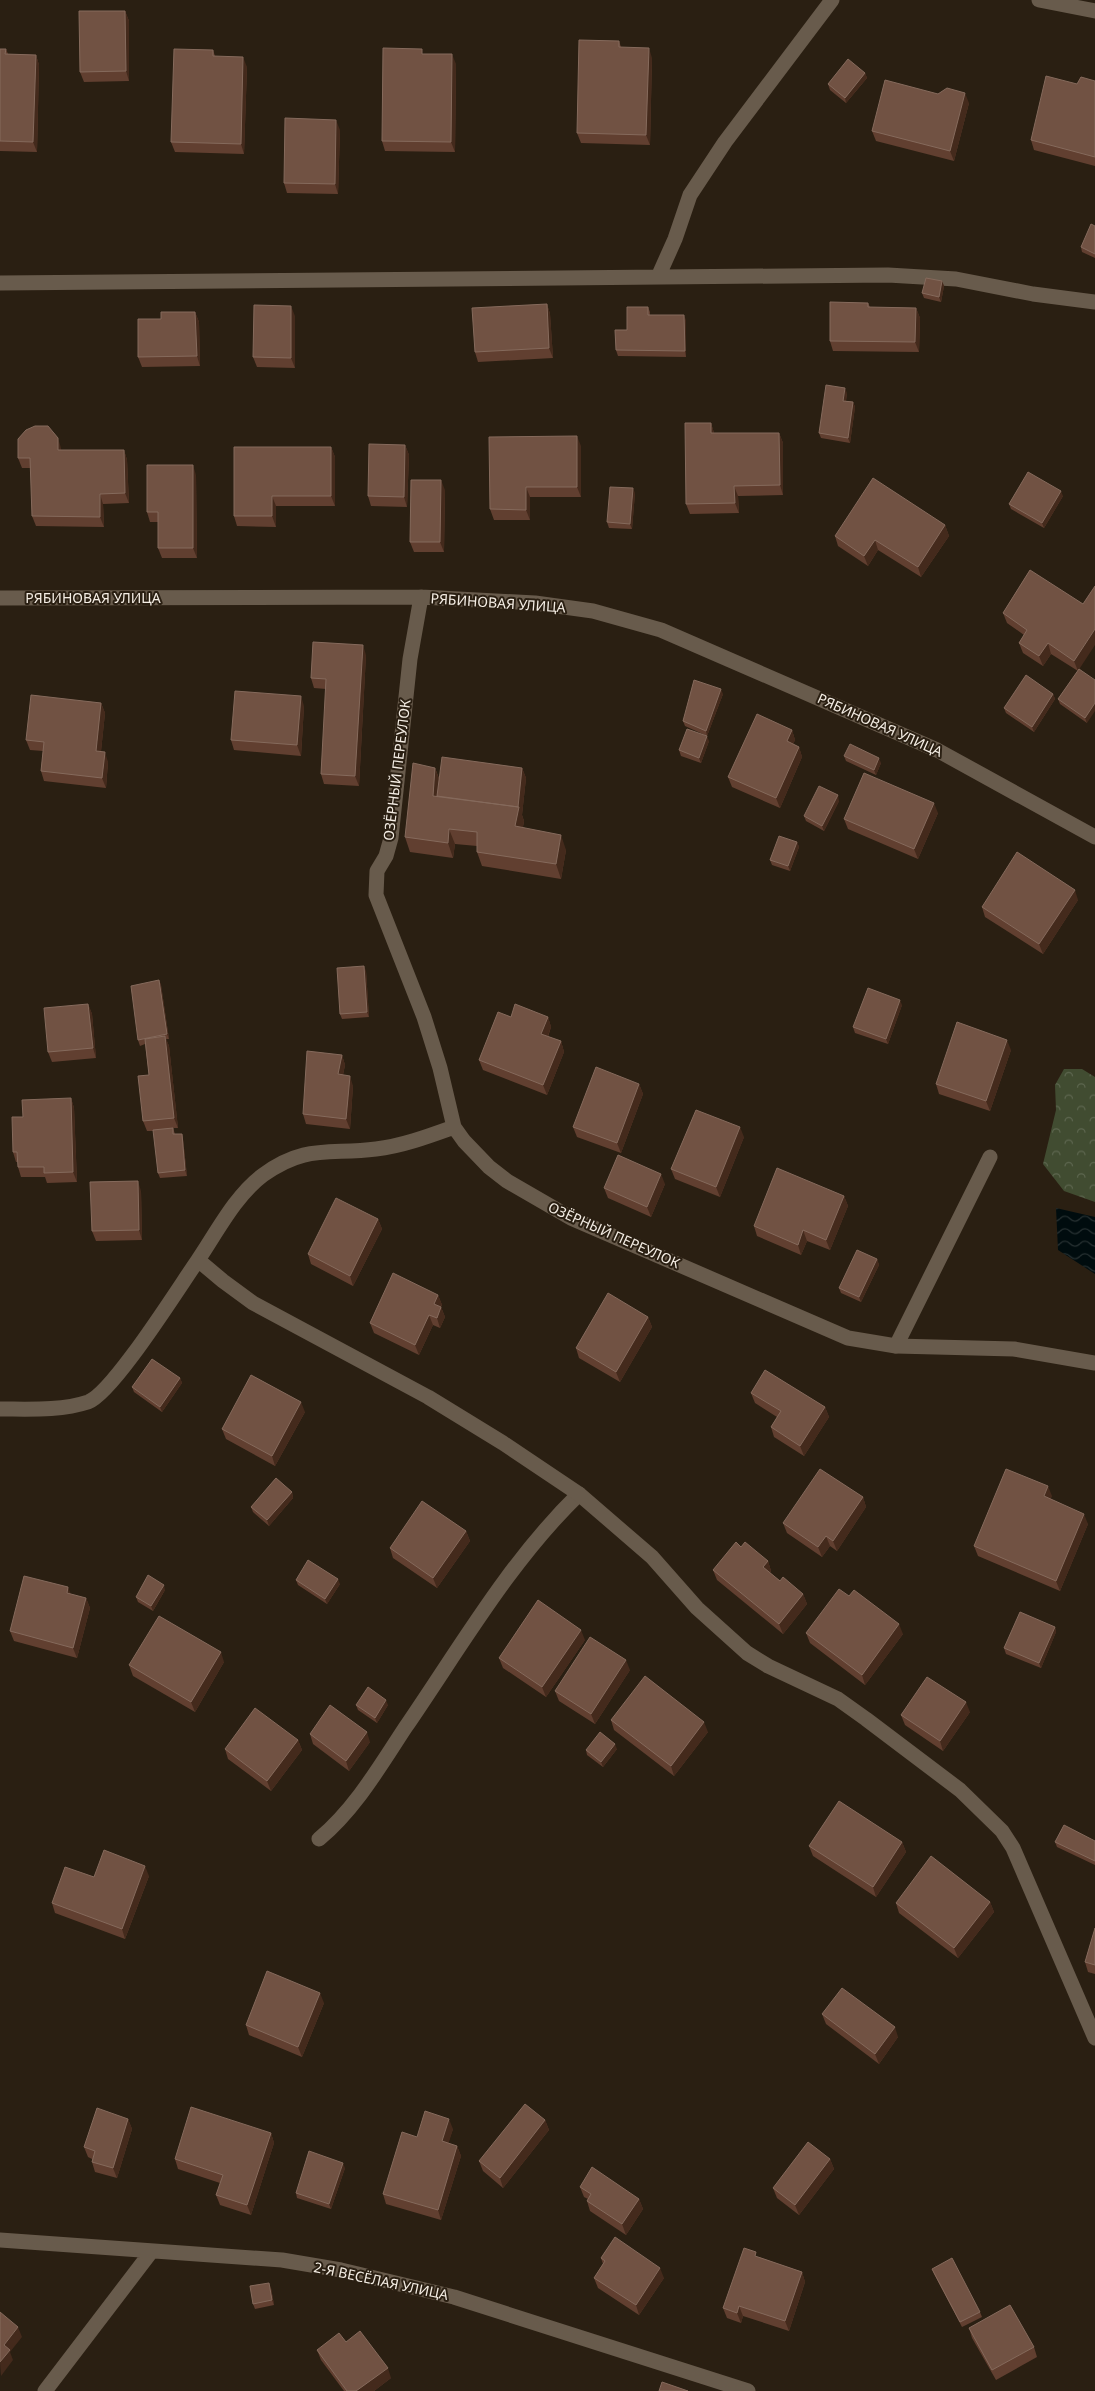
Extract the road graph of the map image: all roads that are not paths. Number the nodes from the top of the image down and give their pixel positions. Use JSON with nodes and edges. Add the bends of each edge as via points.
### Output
{"nodes":[{"id":1,"x":832,"y":0,"type":"edge"},
{"id":2,"x":1039,"y":0,"type":"edge"},
{"id":3,"x":1095,"y":11,"type":"edge"},
{"id":4,"x":658,"y":278,"type":"junction"},
{"id":5,"x":0,"y":283,"type":"edge"},
{"id":6,"x":1095,"y":302,"type":"edge"},
{"id":7,"x":421,"y":597,"type":"junction"},
{"id":8,"x":0,"y":598,"type":"edge"},
{"id":9,"x":1095,"y":837,"type":"edge"},
{"id":10,"x":454,"y":1127,"type":"junction"},
{"id":11,"x":990,"y":1158,"type":"dead end"},
{"id":12,"x":198,"y":1260,"type":"junction"},
{"id":13,"x":896,"y":1346,"type":"junction"},
{"id":14,"x":1095,"y":1363,"type":"edge"},
{"id":15,"x":0,"y":1409,"type":"edge"},
{"id":16,"x":579,"y":1494,"type":"junction"},
{"id":17,"x":320,"y":1838,"type":"dead end"},
{"id":18,"x":1095,"y":2038,"type":"edge"},
{"id":19,"x":0,"y":2240,"type":"edge"},
{"id":20,"x":151,"y":2252,"type":"junction"},
{"id":21,"x":45,"y":2391,"type":"edge"},
{"id":22,"x":748,"y":2391,"type":"edge"}],
"edges":[{"from":1,"to":4,"type":"street","via":[[725,142],[690,195]]},
{"from":2,"to":3,"type":"street"},
{"from":4,"to":5,"type":"street"},
{"from":4,"to":6,"type":"street","via":[[888,275],[956,279]]},
{"from":7,"to":8,"type":"street","name":"РЯБИНОВАЯ УЛИЦА"},
{"from":7,"to":9,"type":"street","name":"РЯБИНОВАЯ УЛИЦА","via":[[535,603],[593,611],[661,630],[937,750]]},
{"from":7,"to":10,"type":"street","name":"ОЗЁРНЫЙ ПЕРЕУЛОК","via":[[410,659],[391,838],[377,871],[376,895],[424,1018]]},
{"from":10,"to":12,"type":"street","via":[[377,1149],[318,1151],[282,1164],[263,1175],[240,1198]]},
{"from":10,"to":13,"type":"street","name":"ОЗЁРНЫЙ ПЕРЕУЛОК","via":[[478,1156],[507,1181],[571,1218],[848,1338]]},
{"from":11,"to":13,"type":"street"},
{"from":12,"to":15,"type":"street","via":[[126,1364],[101,1394],[90,1401],[60,1407]]},
{"from":12,"to":16,"type":"street","via":[[253,1303],[428,1397]]},
{"from":13,"to":14,"type":"street","name":"ОЗЁРНЫЙ ПЕРЕУЛОК","via":[[1014,1349]]},
{"from":16,"to":17,"type":"street","via":[[554,1518],[514,1567],[372,1777],[333,1827]]},
{"from":16,"to":18,"type":"street","via":[[652,1557],[697,1608],[747,1653],[845,1704],[960,1790],[996,1824],[1014,1848],[1027,1875]]},
{"from":19,"to":20,"type":"street","name":"2-Я ВЕСЁЛАЯ УЛИЦА"},
{"from":20,"to":21,"type":"street"},
{"from":20,"to":22,"type":"street","name":"2-Я ВЕСЁЛАЯ УЛИЦА","via":[[282,2260],[402,2284],[518,2316]]}]}
